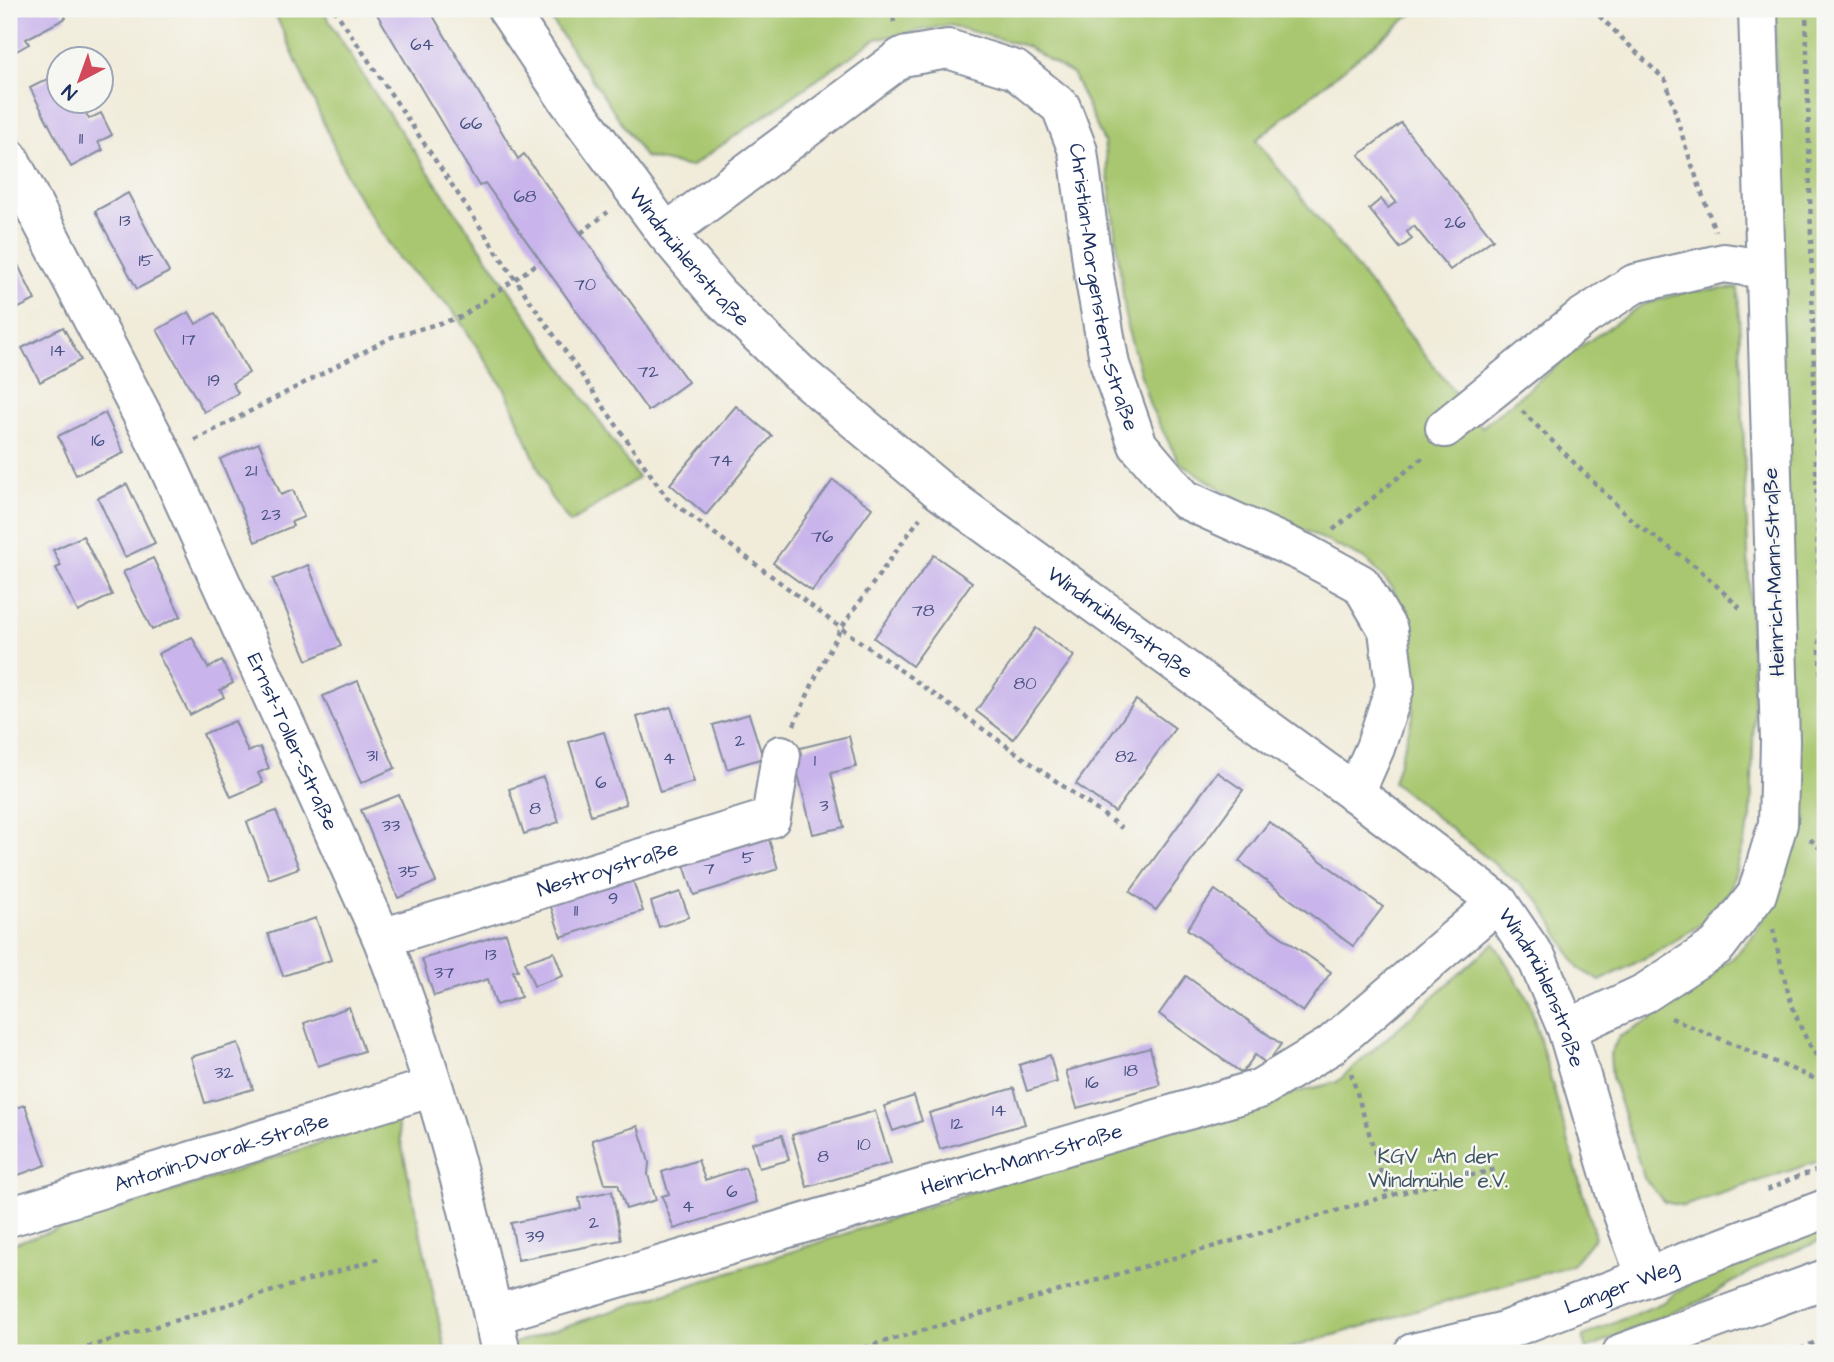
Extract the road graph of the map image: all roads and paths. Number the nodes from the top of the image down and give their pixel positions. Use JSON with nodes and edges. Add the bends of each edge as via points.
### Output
{"nodes":[{"id":1,"x":334,"y":9,"type":"edge"},
{"id":2,"x":507,"y":9,"type":"edge"},
{"id":3,"x":1591,"y":9,"type":"edge"},
{"id":4,"x":1758,"y":9,"type":"edge"},
{"id":5,"x":1806,"y":9,"type":"edge"},
{"id":6,"x":9,"y":158,"type":"edge"},
{"id":7,"x":666,"y":233,"type":"junction"},
{"id":8,"x":541,"y":261,"type":"dead end"},
{"id":9,"x":1724,"y":263,"type":"junction"},
{"id":10,"x":1764,"y":269,"type":"junction"},
{"id":11,"x":515,"y":279,"type":"junction"},
{"id":12,"x":1495,"y":387,"type":"junction"},
{"id":13,"x":1445,"y":428,"type":"joint"},
{"id":14,"x":164,"y":457,"type":"junction"},
{"id":15,"x":940,"y":491,"type":"junction"},
{"id":16,"x":1304,"y":553,"type":"junction"},
{"id":17,"x":1743,"y":611,"type":"dead end"},
{"id":18,"x":841,"y":628,"type":"junction"},
{"id":19,"x":1822,"y":743,"type":"dead end"},
{"id":20,"x":781,"y":755,"type":"joint"},
{"id":21,"x":1355,"y":793,"type":"junction"},
{"id":22,"x":1122,"y":828,"type":"dead end"},
{"id":23,"x":1757,"y":894,"type":"junction"},
{"id":24,"x":1498,"y":902,"type":"junction"},
{"id":25,"x":382,"y":938,"type":"junction"},
{"id":26,"x":1645,"y":993,"type":"junction"},
{"id":27,"x":1567,"y":1029,"type":"junction"},
{"id":28,"x":1825,"y":1067,"type":"edge"},
{"id":29,"x":1350,"y":1071,"type":"dead end"},
{"id":30,"x":1825,"y":1083,"type":"edge"},
{"id":31,"x":433,"y":1087,"type":"junction"},
{"id":32,"x":1825,"y":1168,"type":"edge"},
{"id":33,"x":1497,"y":1169,"type":"dead end"},
{"id":34,"x":1765,"y":1191,"type":"dead end"},
{"id":35,"x":1388,"y":1196,"type":"junction"},
{"id":36,"x":1825,"y":1209,"type":"edge"},
{"id":37,"x":9,"y":1217,"type":"edge"},
{"id":38,"x":378,"y":1259,"type":"dead end"},
{"id":39,"x":1646,"y":1277,"type":"junction"},
{"id":40,"x":1825,"y":1279,"type":"edge"},
{"id":41,"x":494,"y":1315,"type":"junction"},
{"id":42,"x":1825,"y":1338,"type":"edge"},
{"id":43,"x":68,"y":1353,"type":"edge"},
{"id":44,"x":502,"y":1353,"type":"edge"},
{"id":45,"x":845,"y":1353,"type":"edge"},
{"id":46,"x":1413,"y":1353,"type":"edge"},
{"id":47,"x":1622,"y":1353,"type":"edge"},
{"id":48,"x":1791,"y":1353,"type":"edge"}],
"edges":[{"from":1,"to":11,"type":"path"},
{"from":2,"to":7,"type":"street","name":"Windmühlenstraße"},
{"from":3,"to":9,"type":"path","via":[[1666,81]]},
{"from":4,"to":10,"type":"street","name":"Heinrich-Mann-Straße"},
{"from":5,"to":19,"type":"path"},
{"from":6,"to":14,"type":"street","name":"Ernst-Toller-Straße"},
{"from":7,"to":15,"type":"street","name":"Windmühlenstraße","via":[[719,296],[798,372]]},
{"from":7,"to":16,"type":"street","name":"Christian-Morgenstern-Straße","via":[[902,57],[948,49],[1015,70],[1061,107],[1078,151],[1110,365],[1138,445],[1184,499]]},
{"from":8,"to":11,"type":"path"},
{"from":9,"to":10,"type":"street"},
{"from":9,"to":12,"type":"street","via":[[1634,284],[1580,319]]},
{"from":10,"to":23,"type":"street","name":"Heinrich-Mann-Straße","via":[[1780,741],[1777,824]]},
{"from":11,"to":14,"type":"path","via":[[461,317],[392,337]]},
{"from":11,"to":18,"type":"path","via":[[667,498]]},
{"from":12,"to":13,"type":"street"},
{"from":12,"to":17,"type":"path","via":[[1636,524],[1699,568]]},
{"from":13,"to":16,"type":"path","via":[[1447,439]]},
{"from":14,"to":25,"type":"street","name":"Ernst-Toller-Straße"},
{"from":15,"to":18,"type":"path"},
{"from":15,"to":21,"type":"street","name":"Windmühlenstraße"},
{"from":16,"to":21,"type":"street","name":"Christian-Morgenstern-Straße","via":[[1362,583],[1388,631],[1395,687]]},
{"from":18,"to":20,"type":"path"},
{"from":18,"to":22,"type":"path"},
{"from":20,"to":25,"type":"street","name":"Nestroystraße","via":[[771,818]]},
{"from":21,"to":24,"type":"street","name":"Windmühlenstraße"},
{"from":23,"to":26,"type":"street","name":"Heinrich-Mann-Straße","via":[[1717,946]]},
{"from":23,"to":28,"type":"path","via":[[1769,913],[1788,997],[1811,1049]]},
{"from":24,"to":27,"type":"street","name":"Windmühlenstraße","via":[[1538,961]]},
{"from":24,"to":41,"type":"street","name":"Heinrich-Mann-Straße","via":[[1330,1046],[1259,1089]]},
{"from":25,"to":31,"type":"street","name":"Ernst-Toller-Straße"},
{"from":26,"to":27,"type":"street","name":"Heinrich-Mann-Straße"},
{"from":26,"to":30,"type":"path","via":[[1655,1012]]},
{"from":27,"to":39,"type":"street","name":"Windmühlenstraße","via":[[1617,1198]]},
{"from":29,"to":35,"type":"path"},
{"from":31,"to":37,"type":"street","name":"Antonin-Dvorak-Straße"},
{"from":31,"to":41,"type":"street","name":"Ernst-Toller-Straße"},
{"from":32,"to":34,"type":"path"},
{"from":33,"to":35,"type":"path"},
{"from":35,"to":45,"type":"path"},
{"from":36,"to":39,"type":"street","name":"Langer Weg"},
{"from":38,"to":43,"type":"path"},
{"from":39,"to":46,"type":"street","name":"Langer Weg","via":[[1501,1332]]},
{"from":40,"to":47,"type":"street"},
{"from":41,"to":44,"type":"street","name":"Ernst-Toller-Straße"},
{"from":42,"to":48,"type":"path"}]}
